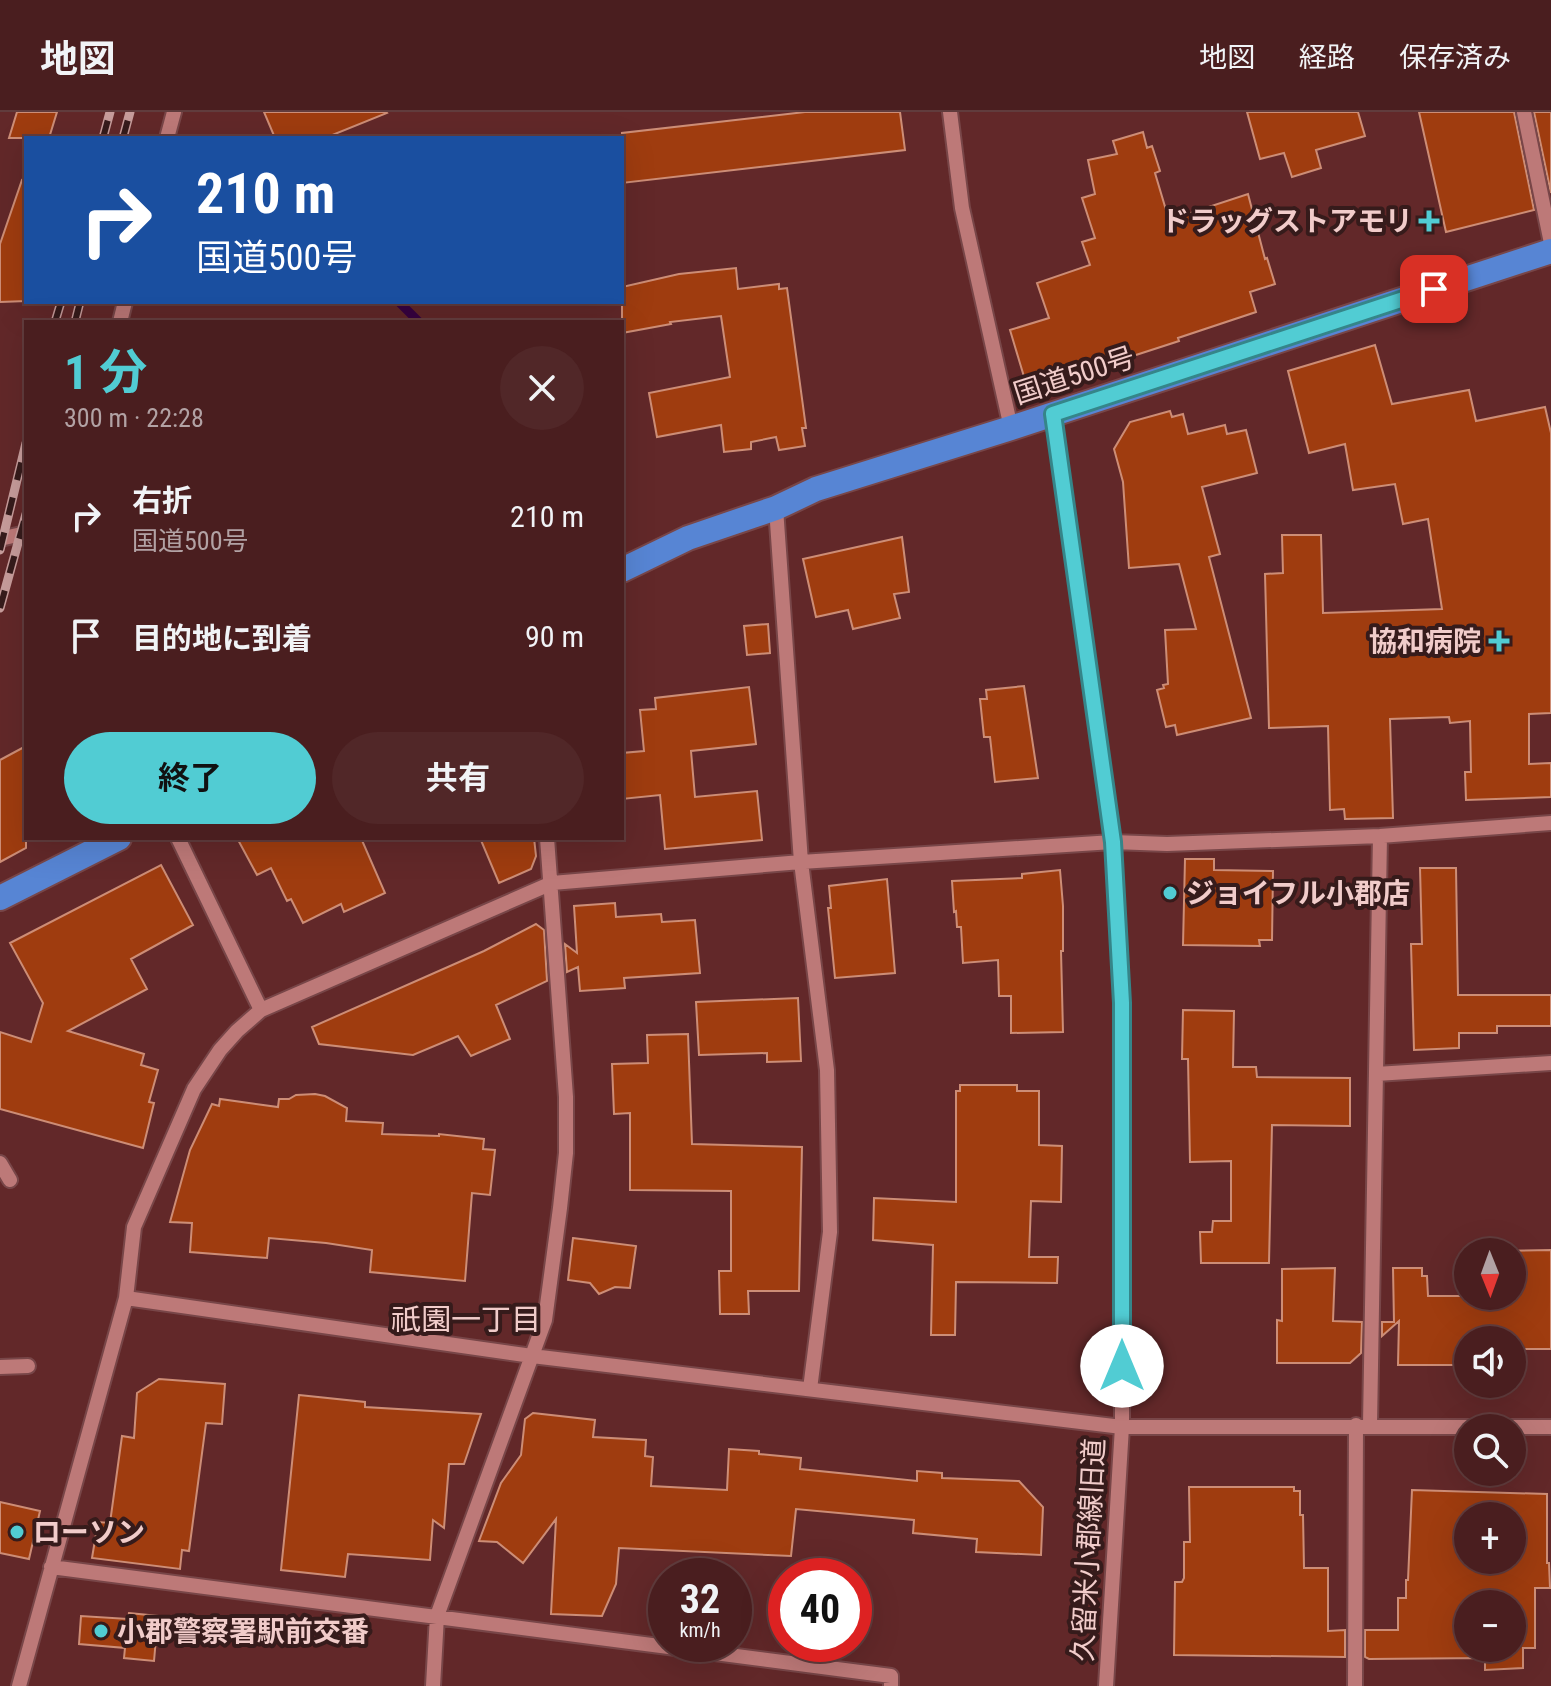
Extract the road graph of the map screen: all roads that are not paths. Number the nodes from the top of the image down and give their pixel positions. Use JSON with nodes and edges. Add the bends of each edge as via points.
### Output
{"nodes":[{"id":1,"x":174,"y":112,"type":"edge"},
{"id":2,"x":950,"y":112,"type":"edge"},
{"id":3,"x":1524,"y":112,"type":"edge"},
{"id":4,"x":168,"y":136,"type":"edge"},
{"id":5,"x":1551,"y":243,"type":"edge"},
{"id":6,"x":1551,"y":251,"type":"edge"},
{"id":7,"x":1053,"y":414,"type":"junction"},
{"id":8,"x":1011,"y":428,"type":"junction"},
{"id":9,"x":776,"y":508,"type":"junction"},
{"id":10,"x":24,"y":533,"type":"edge"},
{"id":11,"x":0,"y":539,"type":"edge"},
{"id":12,"x":624,"y":569,"type":"edge"},
{"id":13,"x":1551,"y":823,"type":"edge"},
{"id":14,"x":1380,"y":836,"type":"junction"},
{"id":15,"x":115,"y":840,"type":"edge"},
{"id":16,"x":179,"y":840,"type":"edge"},
{"id":17,"x":547,"y":840,"type":"edge"},
{"id":18,"x":1113,"y":842,"type":"junction"},
{"id":19,"x":801,"y":862,"type":"junction"},
{"id":20,"x":552,"y":883,"type":"junction"},
{"id":21,"x":0,"y":898,"type":"edge"},
{"id":22,"x":261,"y":1010,"type":"junction"},
{"id":23,"x":1551,"y":1063,"type":"edge"},
{"id":24,"x":1376,"y":1074,"type":"junction"},
{"id":25,"x":0,"y":1163,"type":"edge"},
{"id":26,"x":10,"y":1180,"type":"dead end"},
{"id":27,"x":126,"y":1298,"type":"junction"},
{"id":28,"x":532,"y":1356,"type":"junction"},
{"id":29,"x":28,"y":1366,"type":"dead end"},
{"id":30,"x":0,"y":1367,"type":"edge"},
{"id":31,"x":810,"y":1389,"type":"junction"},
{"id":32,"x":1363,"y":1425,"type":"junction"},
{"id":33,"x":1122,"y":1427,"type":"junction"},
{"id":34,"x":1551,"y":1427,"type":"edge"},
{"id":35,"x":51,"y":1567,"type":"junction"},
{"id":36,"x":437,"y":1616,"type":"junction"},
{"id":37,"x":19,"y":1686,"type":"edge"},
{"id":38,"x":433,"y":1686,"type":"edge"},
{"id":39,"x":891,"y":1686,"type":"edge"},
{"id":40,"x":1106,"y":1686,"type":"edge"},
{"id":41,"x":1355,"y":1686,"type":"edge"}],
"edges":[{"from":1,"to":4,"type":"street"},
{"from":2,"to":8,"type":"street","via":[[962,208]]},
{"from":3,"to":5,"type":"street"},
{"from":6,"to":7,"type":"highway","name":"国道500号"},
{"from":7,"to":8,"type":"highway","name":"国道500号"},
{"from":7,"to":18,"type":"street","name":"久留米小郡線旧道"},
{"from":8,"to":9,"type":"highway","name":"国道500号","via":[[816,489]]},
{"from":9,"to":12,"type":"highway","name":"国道500号","via":[[688,538]]},
{"from":9,"to":19,"type":"street"},
{"from":10,"to":11,"type":"street"},
{"from":13,"to":14,"type":"street"},
{"from":14,"to":18,"type":"street"},
{"from":14,"to":24,"type":"street"},
{"from":15,"to":21,"type":"highway"},
{"from":16,"to":22,"type":"street"},
{"from":17,"to":20,"type":"street"},
{"from":18,"to":19,"type":"street"},
{"from":18,"to":33,"type":"street","name":"久留米小郡線旧道","via":[[1122,1003]]},
{"from":19,"to":20,"type":"street"},
{"from":19,"to":31,"type":"street","via":[[827,1070],[830,1188],[830,1232]]},
{"from":20,"to":22,"type":"street"},
{"from":20,"to":28,"type":"street","via":[[566,1153],[545,1320]]},
{"from":22,"to":27,"type":"street","via":[[220,1050],[178,1123],[134,1227]]},
{"from":23,"to":24,"type":"street"},
{"from":24,"to":32,"type":"street"},
{"from":25,"to":26,"type":"street"},
{"from":27,"to":28,"type":"street"},
{"from":27,"to":35,"type":"street"},
{"from":28,"to":31,"type":"street"},
{"from":28,"to":36,"type":"street"},
{"from":29,"to":30,"type":"street"},
{"from":31,"to":33,"type":"street"},
{"from":32,"to":33,"type":"street"},
{"from":32,"to":34,"type":"street"},
{"from":32,"to":41,"type":"street"},
{"from":33,"to":40,"type":"street","name":"久留米小郡線旧道"},
{"from":35,"to":36,"type":"street"},
{"from":35,"to":37,"type":"street"},
{"from":36,"to":38,"type":"street"},
{"from":36,"to":39,"type":"street","via":[[891,1676]]}]}
